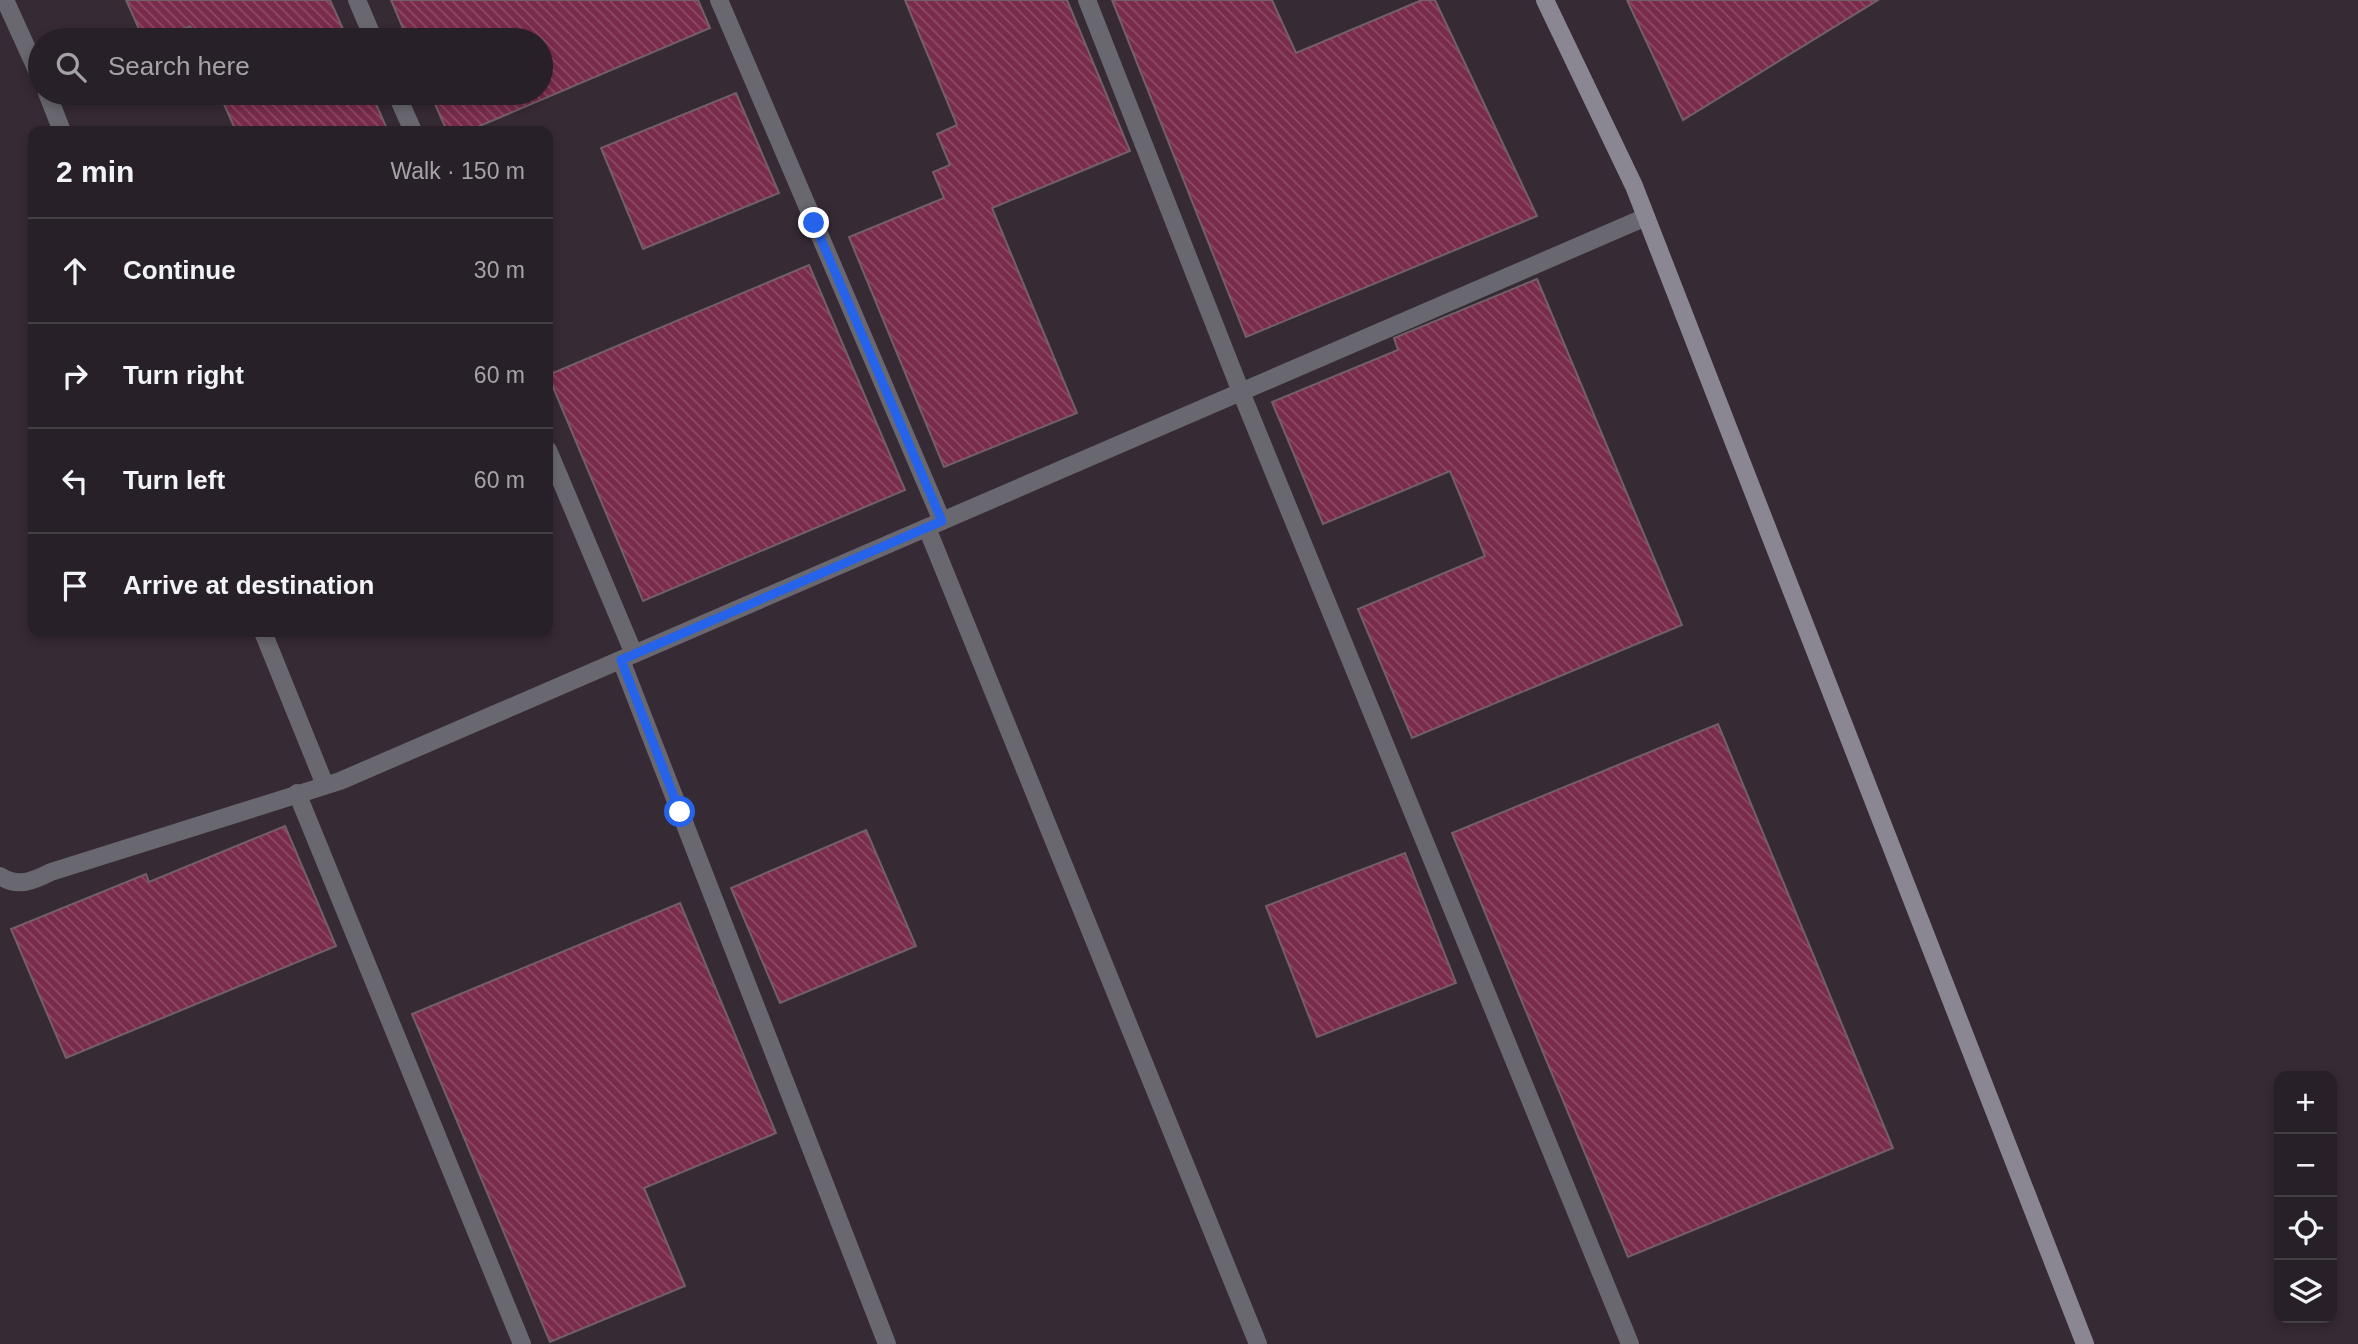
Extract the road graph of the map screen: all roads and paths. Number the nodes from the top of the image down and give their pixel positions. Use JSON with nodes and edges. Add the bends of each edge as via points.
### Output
{"nodes":[{"id":1,"x":5,"y":0,"type":"edge"},
{"id":2,"x":357,"y":0,"type":"edge"},
{"id":3,"x":719,"y":0,"type":"edge"},
{"id":4,"x":1087,"y":0,"type":"edge"},
{"id":5,"x":1545,"y":0,"type":"edge"},
{"id":6,"x":369,"y":28,"type":"edge"},
{"id":7,"x":28,"y":50,"type":"edge"},
{"id":8,"x":52,"y":105,"type":"edge"},
{"id":9,"x":401,"y":105,"type":"edge"},
{"id":10,"x":60,"y":126,"type":"edge"},
{"id":11,"x":411,"y":126,"type":"edge"},
{"id":12,"x":1646,"y":218,"type":"junction"},
{"id":13,"x":1241,"y":392,"type":"junction"},
{"id":14,"x":553,"y":463,"type":"edge"},
{"id":15,"x":934,"y":524,"type":"junction"},
{"id":16,"x":265,"y":637,"type":"edge"},
{"id":17,"x":628,"y":657,"type":"junction"},
{"id":18,"x":325,"y":786,"type":"junction"},
{"id":19,"x":297,"y":793,"type":"junction"},
{"id":20,"x":0,"y":876,"type":"edge"},
{"id":21,"x":522,"y":1344,"type":"edge"},
{"id":22,"x":887,"y":1344,"type":"edge"},
{"id":23,"x":1258,"y":1344,"type":"edge"},
{"id":24,"x":1630,"y":1344,"type":"edge"},
{"id":25,"x":2085,"y":1344,"type":"edge"}],
"edges":[{"from":1,"to":7,"type":"street"},
{"from":2,"to":6,"type":"street"},
{"from":3,"to":15,"type":"street"},
{"from":4,"to":13,"type":"street"},
{"from":5,"to":12,"type":"main road"},
{"from":8,"to":10,"type":"street"},
{"from":9,"to":11,"type":"street"},
{"from":12,"to":13,"type":"street"},
{"from":12,"to":25,"type":"main road"},
{"from":13,"to":15,"type":"street"},
{"from":13,"to":24,"type":"street"},
{"from":14,"to":17,"type":"street"},
{"from":15,"to":17,"type":"street"},
{"from":15,"to":23,"type":"street"},
{"from":16,"to":18,"type":"street"},
{"from":17,"to":18,"type":"street"},
{"from":17,"to":22,"type":"street"},
{"from":18,"to":19,"type":"street"},
{"from":19,"to":20,"type":"street","via":[[27,884]]},
{"from":19,"to":21,"type":"street"}]}
